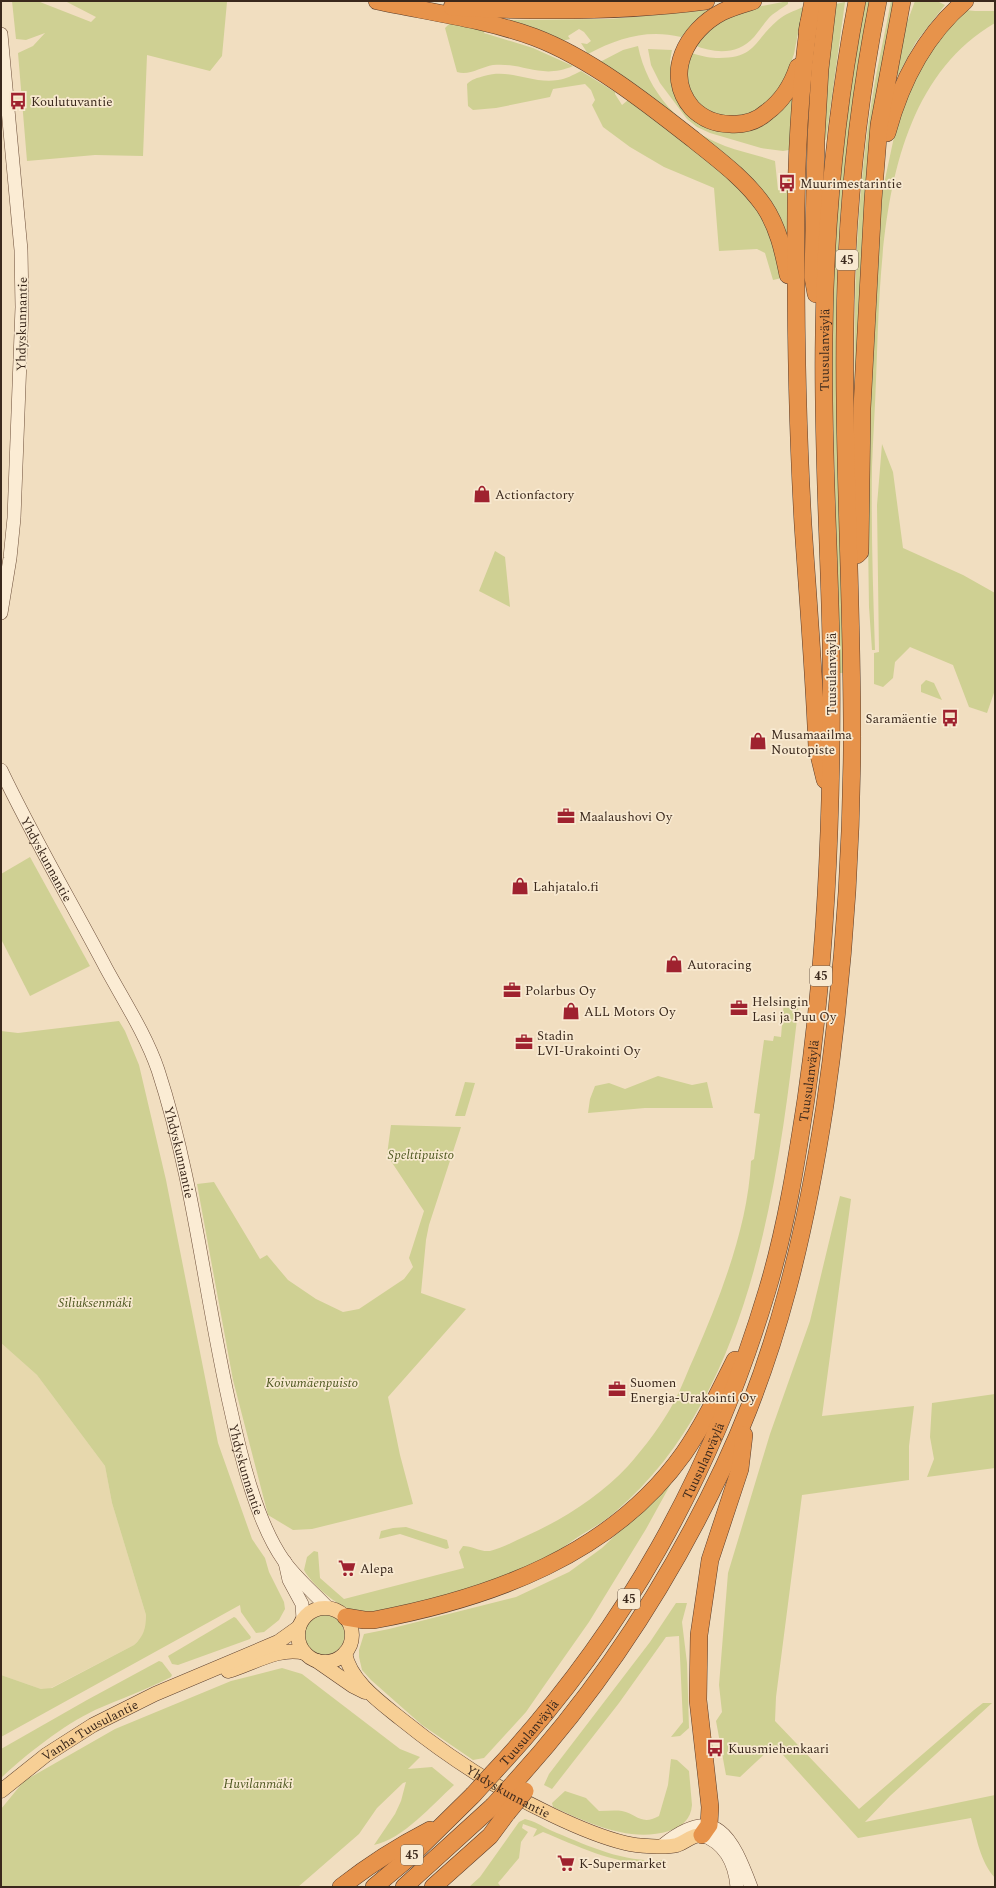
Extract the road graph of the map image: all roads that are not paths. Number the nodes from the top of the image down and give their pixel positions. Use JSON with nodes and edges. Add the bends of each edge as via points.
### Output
{"nodes":[{"id":1,"x":377,"y":1,"type":"edge"},
{"id":2,"x":390,"y":1,"type":"edge"},
{"id":3,"x":530,"y":1,"type":"edge"},
{"id":4,"x":706,"y":1,"type":"edge"},
{"id":5,"x":753,"y":1,"type":"edge"},
{"id":6,"x":813,"y":1,"type":"edge"},
{"id":7,"x":828,"y":1,"type":"edge"},
{"id":8,"x":857,"y":1,"type":"edge"},
{"id":9,"x":878,"y":1,"type":"edge"},
{"id":10,"x":902,"y":1,"type":"edge"},
{"id":11,"x":965,"y":1,"type":"edge"},
{"id":12,"x":449,"y":7,"type":"junction"},
{"id":13,"x":809,"y":22,"type":"junction"},
{"id":14,"x":1,"y":34,"type":"edge"},
{"id":15,"x":875,"y":187,"type":"junction"},
{"id":16,"x":824,"y":338,"type":"junction"},
{"id":17,"x":798,"y":387,"type":"junction"},
{"id":18,"x":849,"y":564,"type":"junction"},
{"id":19,"x":1,"y":613,"type":"edge"},
{"id":20,"x":1,"y":770,"type":"edge"},
{"id":21,"x":831,"y":802,"type":"junction"},
{"id":22,"x":768,"y":1287,"type":"junction"},
{"id":23,"x":748,"y":1409,"type":"junction"},
{"id":24,"x":285,"y":1562,"type":"junction"},
{"id":25,"x":328,"y":1608,"type":"junction"},
{"id":26,"x":346,"y":1617,"type":"junction"},
{"id":27,"x":300,"y":1623,"type":"junction"},
{"id":28,"x":305,"y":1653,"type":"junction"},
{"id":29,"x":345,"y":1653,"type":"junction"},
{"id":30,"x":317,"y":1661,"type":"junction"},
{"id":31,"x":187,"y":1682,"type":"junction"},
{"id":32,"x":374,"y":1696,"type":"junction"},
{"id":33,"x":1,"y":1791,"type":"edge"},
{"id":34,"x":500,"y":1810,"type":"junction"},
{"id":35,"x":448,"y":1820,"type":"junction"},
{"id":36,"x":705,"y":1830,"type":"junction"},
{"id":37,"x":341,"y":1887,"type":"edge"},
{"id":38,"x":374,"y":1887,"type":"edge"},
{"id":39,"x":404,"y":1887,"type":"edge"},
{"id":40,"x":433,"y":1887,"type":"edge"},
{"id":41,"x":737,"y":1887,"type":"edge"},
{"id":42,"x":751,"y":1887,"type":"edge"}],
"edges":[{"from":1,"to":17,"type":"highway","via":[[508,29],[566,52],[610,78],[686,133],[738,176],[753,191],[773,220],[784,252]]},
{"from":2,"to":12,"type":"highway"},
{"from":3,"to":12,"type":"highway"},
{"from":4,"to":12,"type":"highway","via":[[565,12]]},
{"from":5,"to":13,"type":"highway","via":[[722,12],[701,26],[686,45],[679,69],[680,87],[684,95],[703,117],[718,123],[749,122],[772,108],[791,84]]},
{"from":6,"to":13,"type":"highway"},
{"from":7,"to":16,"type":"highway","via":[[820,77],[813,277]]},
{"from":8,"to":16,"type":"highway","name":"Tuusulanväylä","number":"45","via":[[835,144],[828,229]]},
{"from":9,"to":18,"type":"highway","name":"Tuusulanväylä","number":"45","via":[[867,57],[856,139],[846,270],[845,407]]},
{"from":10,"to":15,"type":"highway","via":[[879,125]]},
{"from":11,"to":15,"type":"highway","via":[[926,43],[905,82],[893,111]]},
{"from":13,"to":17,"type":"highway","via":[[798,119]]},
{"from":14,"to":19,"type":"main road","name":"Yhdyskunnantie","via":[[20,243],[22,300],[14,518]]},
{"from":15,"to":18,"type":"highway","via":[[862,408],[860,552]]},
{"from":16,"to":21,"type":"highway","name":"Tuusulanväylä","number":"45","via":[[831,643]]},
{"from":17,"to":21,"type":"highway","via":[[803,524],[817,747]]},
{"from":18,"to":23,"type":"highway","name":"Tuusulanväylä","number":"45","via":[[852,748],[849,862],[842,971],[832,1058],[810,1199],[800,1243],[765,1364]]},
{"from":20,"to":24,"type":"main road","name":"Yhdyskunnantie","via":[[151,1051],[175,1129],[238,1442],[257,1505]]},
{"from":21,"to":22,"type":"highway","name":"Tuusulanväylä","number":"45","via":[[828,882],[812,1056],[791,1194]]},
{"from":22,"to":26,"type":"highway","via":[[717,1396],[683,1453],[647,1496],[615,1525],[559,1561],[503,1586],[394,1616],[364,1620]]},
{"from":22,"to":35,"type":"highway","name":"Tuusulanväylä","number":"45","bridge":true,"via":[[746,1357],[712,1443],[676,1518],[647,1570],[615,1621],[561,1695],[528,1736]]},
{"from":23,"to":34,"type":"highway","name":"Tuusulanväylä","number":"45","bridge":true,"via":[[726,1463],[694,1528],[664,1580],[604,1673]]},
{"from":23,"to":36,"type":"highway","via":[[740,1469],[710,1560],[699,1635],[698,1700],[710,1807]]},
{"from":24,"to":25,"type":"main road","name":"Yhdyskunnantie"},
{"from":24,"to":27,"type":"main road","name":"Yhdyskunnantie","via":[[289,1580],[302,1604]]},
{"from":25,"to":26,"type":"main road","via":[[335,1609]]},
{"from":25,"to":27,"type":"main road","via":[[318,1608],[310,1612]]},
{"from":26,"to":29,"type":"main road","via":[[351,1639]]},
{"from":27,"to":28,"type":"main road","via":[[297,1634],[299,1644]]},
{"from":27,"to":31,"type":"main road","name":"Vanha Tuusulantie","via":[[278,1642]]},
{"from":28,"to":30,"type":"main road"},
{"from":28,"to":31,"type":"main road","name":"Vanha Tuusulantie","via":[[281,1652]]},
{"from":29,"to":30,"type":"main road","via":[[329,1662]]},
{"from":29,"to":32,"type":"main road","name":"Yhdyskunnantie","via":[[352,1672]]},
{"from":30,"to":32,"type":"main road","name":"Yhdyskunnantie","via":[[352,1686]]},
{"from":31,"to":33,"type":"main road","name":"Vanha Tuusulantie","via":[[155,1694],[68,1740],[21,1773]]},
{"from":32,"to":36,"type":"main road","name":"Yhdyskunnantie","via":[[466,1767],[516,1797],[568,1822],[603,1836],[638,1845],[676,1845]]},
{"from":34,"to":39,"type":"highway","name":"Tuusulanväylä","number":"45"},
{"from":34,"to":40,"type":"highway","via":[[490,1836]]},
{"from":35,"to":37,"type":"highway","via":[[403,1844]]},
{"from":35,"to":38,"type":"highway","name":"Tuusulanväylä","number":"45"},
{"from":36,"to":41,"type":"main road","via":[[728,1855],[736,1873]]},
{"from":36,"to":42,"type":"main road","via":[[718,1829],[735,1848]]}]}
